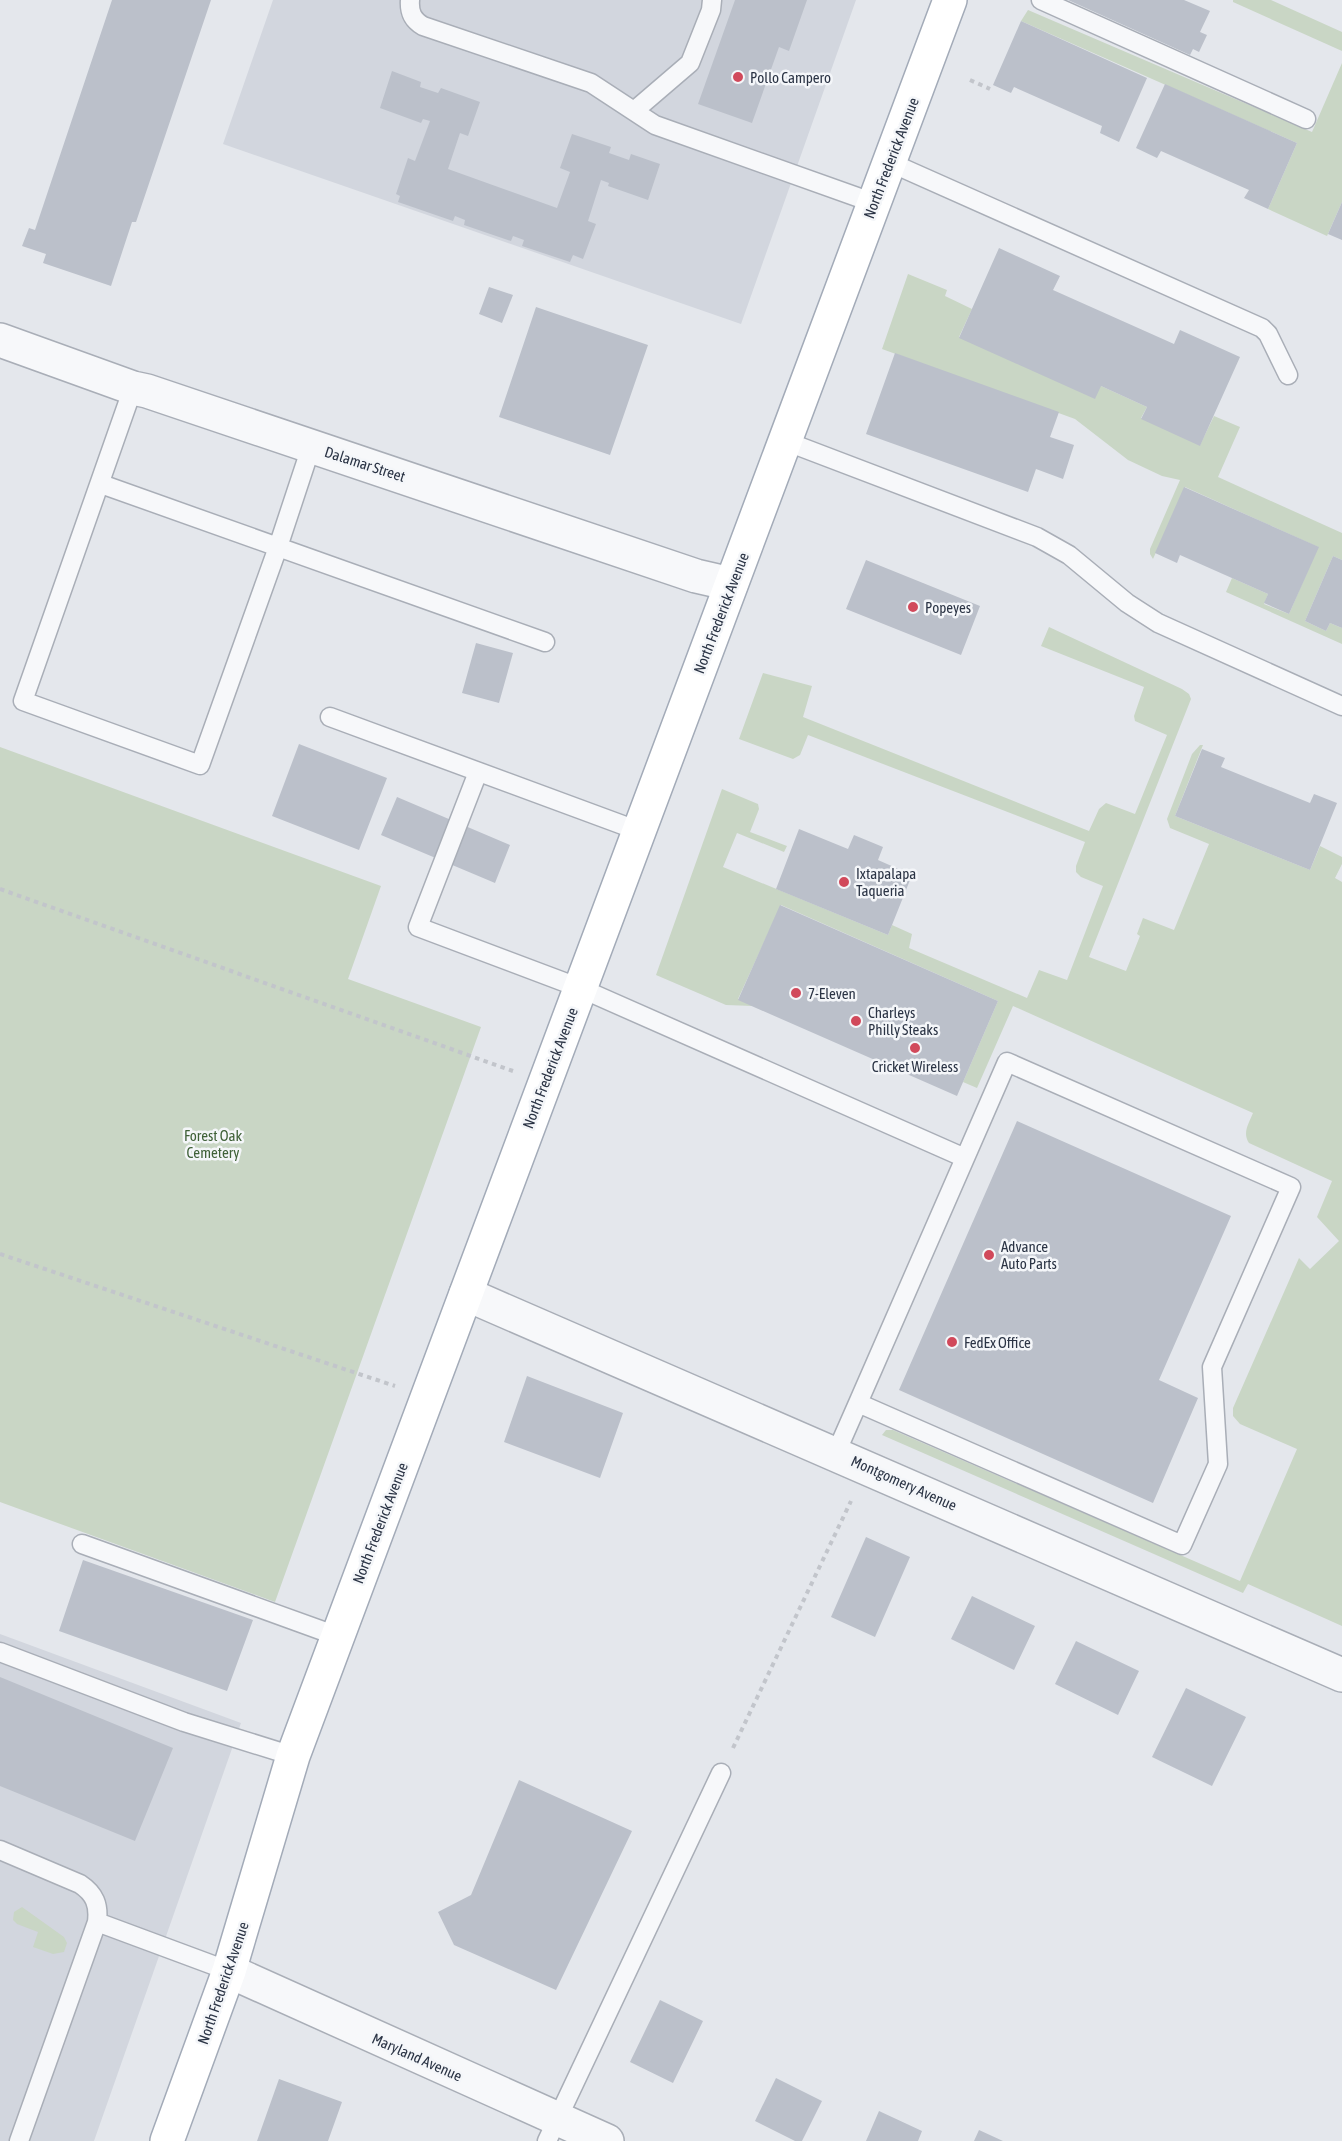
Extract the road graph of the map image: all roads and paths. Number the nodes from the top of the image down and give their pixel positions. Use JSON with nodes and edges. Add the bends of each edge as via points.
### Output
{"nodes":[{"id":1,"x":410,"y":0,"type":"edge"},
{"id":2,"x":712,"y":0,"type":"edge"},
{"id":3,"x":950,"y":0,"type":"edge"},
{"id":4,"x":1041,"y":0,"type":"edge"},
{"id":5,"x":970,"y":80,"type":"dead end"},
{"id":6,"x":990,"y":89,"type":"dead end"},
{"id":7,"x":634,"y":111,"type":"junction"},
{"id":8,"x":1306,"y":118,"type":"dead end"},
{"id":9,"x":889,"y":162,"type":"junction"},
{"id":10,"x":874,"y":202,"type":"junction"},
{"id":11,"x":0,"y":340,"type":"edge"},
{"id":12,"x":1288,"y":375,"type":"dead end"},
{"id":13,"x":134,"y":388,"type":"junction"},
{"id":14,"x":784,"y":441,"type":"junction"},
{"id":15,"x":311,"y":447,"type":"junction"},
{"id":16,"x":101,"y":484,"type":"junction"},
{"id":17,"x":278,"y":547,"type":"junction"},
{"id":18,"x":731,"y":584,"type":"junction"},
{"id":19,"x":544,"y":642,"type":"dead end"},
{"id":20,"x":1342,"y":706,"type":"edge"},
{"id":21,"x":330,"y":717,"type":"dead end"},
{"id":22,"x":478,"y":772,"type":"junction"},
{"id":23,"x":639,"y":831,"type":"junction"},
{"id":24,"x":0,"y":889,"type":"edge"},
{"id":25,"x":580,"y":988,"type":"junction"},
{"id":26,"x":545,"y":1082,"type":"junction"},
{"id":27,"x":965,"y":1158,"type":"junction"},
{"id":28,"x":0,"y":1254,"type":"edge"},
{"id":29,"x":466,"y":1294,"type":"junction"},
{"id":30,"x":427,"y":1397,"type":"junction"},
{"id":31,"x":858,"y":1403,"type":"junction"},
{"id":32,"x":836,"y":1453,"type":"junction"},
{"id":33,"x":867,"y":1467,"type":"junction"},
{"id":34,"x":82,"y":1544,"type":"dead end"},
{"id":35,"x":338,"y":1636,"type":"junction"},
{"id":36,"x":0,"y":1652,"type":"edge"},
{"id":37,"x":1342,"y":1674,"type":"edge"},
{"id":38,"x":293,"y":1756,"type":"junction"},
{"id":39,"x":721,"y":1773,"type":"joint"},
{"id":40,"x":0,"y":1850,"type":"edge"},
{"id":41,"x":97,"y":1923,"type":"junction"},
{"id":42,"x":229,"y":1971,"type":"junction"},
{"id":43,"x":552,"y":2130,"type":"edge"},
{"id":44,"x":19,"y":2141,"type":"edge"},
{"id":45,"x":167,"y":2141,"type":"edge"},
{"id":46,"x":607,"y":2141,"type":"edge"}],
"edges":[{"from":1,"to":7,"type":"lane","via":[[411,15],[423,26],[591,83]]},
{"from":2,"to":7,"type":"lane","via":[[690,63]]},
{"from":3,"to":9,"type":"main road","name":"North Frederick Avenue"},
{"from":4,"to":8,"type":"lane"},
{"from":5,"to":6,"type":"path"},
{"from":7,"to":10,"type":"lane","via":[[661,127]]},
{"from":9,"to":10,"type":"main road","name":"North Frederick Avenue"},
{"from":9,"to":12,"type":"lane","via":[[1262,328]]},
{"from":10,"to":14,"type":"main road","name":"North Frederick Avenue"},
{"from":11,"to":13,"type":"street","name":"Dalamar Street"},
{"from":13,"to":15,"type":"street","name":"Dalamar Street"},
{"from":13,"to":16,"type":"lane"},
{"from":14,"to":18,"type":"main road","name":"North Frederick Avenue"},
{"from":14,"to":20,"type":"lane","via":[[1037,537],[1069,555],[1158,623]]},
{"from":15,"to":17,"type":"lane"},
{"from":15,"to":18,"type":"street","name":"Dalamar Street","via":[[696,576]]},
{"from":16,"to":17,"type":"lane"},
{"from":16,"to":17,"type":"lane","via":[[23,701],[200,765]]},
{"from":17,"to":19,"type":"lane"},
{"from":18,"to":23,"type":"main road","name":"North Frederick Avenue"},
{"from":21,"to":22,"type":"lane"},
{"from":22,"to":23,"type":"lane"},
{"from":22,"to":25,"type":"lane","via":[[418,927]]},
{"from":23,"to":25,"type":"main road","name":"North Frederick Avenue"},
{"from":24,"to":26,"type":"path"},
{"from":25,"to":26,"type":"main road","name":"North Frederick Avenue"},
{"from":25,"to":27,"type":"lane"},
{"from":26,"to":29,"type":"main road","name":"North Frederick Avenue"},
{"from":27,"to":31,"type":"lane"},
{"from":27,"to":31,"type":"lane","via":[[1006,1062],[1291,1187],[1212,1367],[1218,1464],[1182,1545]]},
{"from":28,"to":30,"type":"path"},
{"from":29,"to":30,"type":"main road","name":"North Frederick Avenue"},
{"from":29,"to":32,"type":"street","name":"Montgomery Avenue"},
{"from":30,"to":35,"type":"main road","name":"North Frederick Avenue"},
{"from":31,"to":32,"type":"lane"},
{"from":32,"to":33,"type":"street","name":"Montgomery Avenue"},
{"from":33,"to":37,"type":"street","name":"Montgomery Avenue"},
{"from":33,"to":39,"type":"path"},
{"from":34,"to":35,"type":"lane"},
{"from":35,"to":38,"type":"main road","name":"North Frederick Avenue"},
{"from":36,"to":38,"type":"lane","via":[[184,1722]]},
{"from":38,"to":42,"type":"main road","name":"North Frederick Avenue"},
{"from":39,"to":43,"type":"lane"},
{"from":40,"to":41,"type":"lane","via":[[90,1890],[96,1899]]},
{"from":41,"to":42,"type":"lane"},
{"from":41,"to":44,"type":"lane"},
{"from":42,"to":43,"type":"street","name":"Maryland Avenue"},
{"from":42,"to":45,"type":"main road","name":"North Frederick Avenue"},
{"from":43,"to":46,"type":"street","name":"Maryland Avenue"}]}
